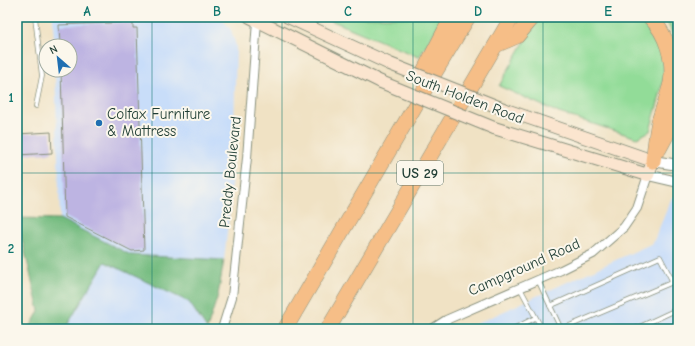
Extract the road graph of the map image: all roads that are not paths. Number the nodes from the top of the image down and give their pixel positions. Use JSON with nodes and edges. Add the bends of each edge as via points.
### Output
{"nodes":[{"id":1,"x":35,"y":17,"type":"edge"},
{"id":2,"x":288,"y":17,"type":"edge"},
{"id":3,"x":452,"y":17,"type":"edge"},
{"id":4,"x":468,"y":17,"type":"edge"},
{"id":5,"x":512,"y":17,"type":"edge"},
{"id":6,"x":533,"y":17,"type":"edge"},
{"id":7,"x":650,"y":17,"type":"edge"},
{"id":8,"x":255,"y":18,"type":"edge"},
{"id":9,"x":496,"y":45,"type":"junction"},
{"id":10,"x":678,"y":96,"type":"edge"},
{"id":11,"x":419,"y":98,"type":"junction"},
{"id":12,"x":36,"y":106,"type":"dead end"},
{"id":13,"x":653,"y":161,"type":"junction"},
{"id":14,"x":678,"y":165,"type":"edge"},
{"id":15,"x":648,"y":175,"type":"junction"},
{"id":16,"x":678,"y":182,"type":"edge"},
{"id":17,"x":538,"y":280,"type":"junction"},
{"id":18,"x":673,"y":282,"type":"junction"},
{"id":19,"x":520,"y":288,"type":"junction"},
{"id":20,"x":678,"y":292,"type":"edge"},
{"id":21,"x":550,"y":306,"type":"junction"},
{"id":22,"x":678,"y":309,"type":"edge"},
{"id":23,"x":535,"y":318,"type":"junction"},
{"id":24,"x":222,"y":329,"type":"edge"},
{"id":25,"x":285,"y":329,"type":"edge"},
{"id":26,"x":328,"y":329,"type":"edge"},
{"id":27,"x":432,"y":329,"type":"edge"},
{"id":28,"x":513,"y":329,"type":"edge"},
{"id":29,"x":542,"y":329,"type":"edge"},
{"id":30,"x":561,"y":329,"type":"edge"},
{"id":31,"x":635,"y":329,"type":"edge"}],
"edges":[{"from":1,"to":12,"type":"lane","via":[[42,76]]},
{"from":2,"to":13,"type":"main road","name":"South Holden Road","bridge":true,"via":[[390,64],[506,110]]},
{"from":3,"to":11,"type":"highway","via":[[424,71]]},
{"from":4,"to":11,"type":"highway","number":"US 29"},
{"from":5,"to":9,"type":"highway","number":"US 29"},
{"from":6,"to":9,"type":"highway","via":[[517,36]]},
{"from":7,"to":13,"type":"highway","via":[[663,35],[672,65],[671,82],[659,122]]},
{"from":8,"to":15,"type":"main road","name":"South Holden Road","bridge":true,"via":[[381,82],[494,128]]},
{"from":8,"to":24,"type":"street","name":"Preddy Boulevard","via":[[247,158],[232,297]]},
{"from":9,"to":26,"type":"highway","number":"US 29"},
{"from":10,"to":13,"type":"highway","via":[[674,121]]},
{"from":11,"to":25,"type":"highway","number":"US 29"},
{"from":13,"to":14,"type":"street","name":"South Holden Road"},
{"from":13,"to":15,"type":"main road","name":"Campground Road"},
{"from":15,"to":16,"type":"street","name":"South Holden Road"},
{"from":15,"to":17,"type":"street","name":"Campground Road","via":[[637,208],[624,227],[593,254]]},
{"from":17,"to":19,"type":"street","name":"Campground Road"},
{"from":17,"to":21,"type":"lane"},
{"from":18,"to":20,"type":"lane"},
{"from":18,"to":21,"type":"lane","via":[[660,257]]},
{"from":18,"to":30,"type":"lane"},
{"from":19,"to":23,"type":"lane"},
{"from":19,"to":27,"type":"street","name":"Campground Road","via":[[446,320]]},
{"from":21,"to":30,"type":"lane"},
{"from":22,"to":31,"type":"lane"},
{"from":23,"to":28,"type":"lane"},
{"from":23,"to":29,"type":"lane"}]}
